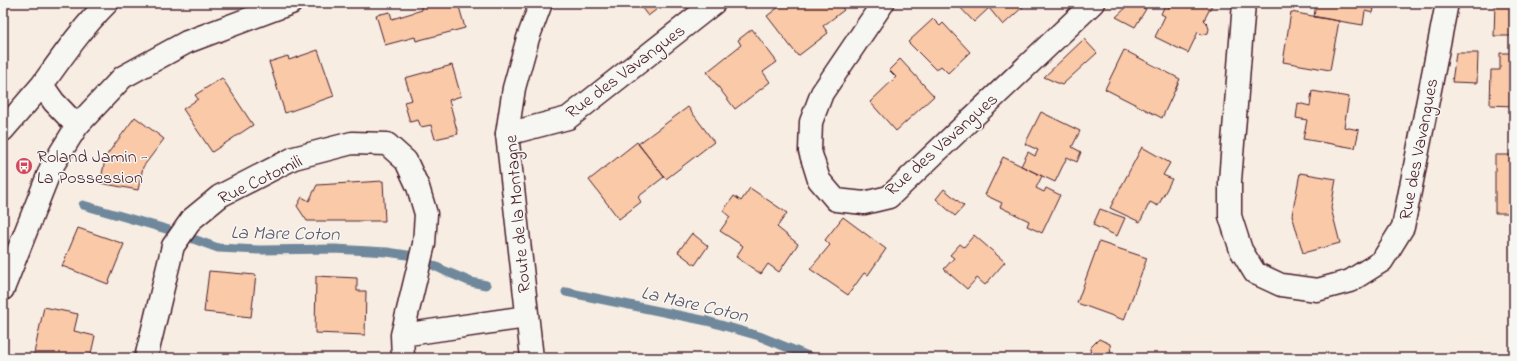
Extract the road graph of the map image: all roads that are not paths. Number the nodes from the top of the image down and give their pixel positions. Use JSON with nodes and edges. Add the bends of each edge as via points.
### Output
{"nodes":[{"id":1,"x":107,"y":3,"type":"edge"},
{"id":2,"x":291,"y":3,"type":"edge"},
{"id":3,"x":541,"y":3,"type":"edge"},
{"id":4,"x":714,"y":3,"type":"edge"},
{"id":5,"x":883,"y":3,"type":"edge"},
{"id":6,"x":1094,"y":3,"type":"edge"},
{"id":7,"x":1244,"y":3,"type":"edge"},
{"id":8,"x":1446,"y":3,"type":"edge"},
{"id":9,"x":42,"y":86,"type":"junction"},
{"id":10,"x":77,"y":126,"type":"junction"},
{"id":11,"x":3,"y":130,"type":"edge"},
{"id":12,"x":508,"y":134,"type":"junction"},
{"id":13,"x":3,"y":289,"type":"edge"},
{"id":14,"x":527,"y":317,"type":"junction"},
{"id":15,"x":402,"y":335,"type":"junction"},
{"id":16,"x":146,"y":358,"type":"edge"},
{"id":17,"x":403,"y":358,"type":"edge"},
{"id":18,"x":532,"y":358,"type":"edge"}],
"edges":[{"from":1,"to":9,"type":"street","via":[[66,51]]},
{"from":2,"to":10,"type":"street","via":[[187,42],[124,77]]},
{"from":3,"to":12,"type":"street","name":"Route de la Montagne","via":[[514,88]]},
{"from":4,"to":12,"type":"street","name":"Rue des Vavangues","via":[[568,118]]},
{"from":5,"to":6,"type":"street","name":"Rue des Vavangues","via":[[822,93],[811,122],[810,151],[819,180],[836,200],[864,203],[889,196]]},
{"from":7,"to":8,"type":"street","name":"Rue des Vavangues","via":[[1230,181],[1230,216],[1241,250],[1255,273],[1281,285],[1317,290],[1350,281],[1382,262],[1403,227]]},
{"from":9,"to":10,"type":"street"},
{"from":9,"to":11,"type":"street"},
{"from":10,"to":13,"type":"street","via":[[51,168]]},
{"from":12,"to":14,"type":"street","name":"Route de la Montagne"},
{"from":14,"to":15,"type":"street"},
{"from":14,"to":18,"type":"street","name":"Route de la Montagne"},
{"from":15,"to":16,"type":"street","name":"Rue Cotomili","via":[[424,244],[426,214],[406,160],[387,144],[352,143],[294,158],[220,196],[192,219],[173,246]]},
{"from":15,"to":17,"type":"street"}]}
